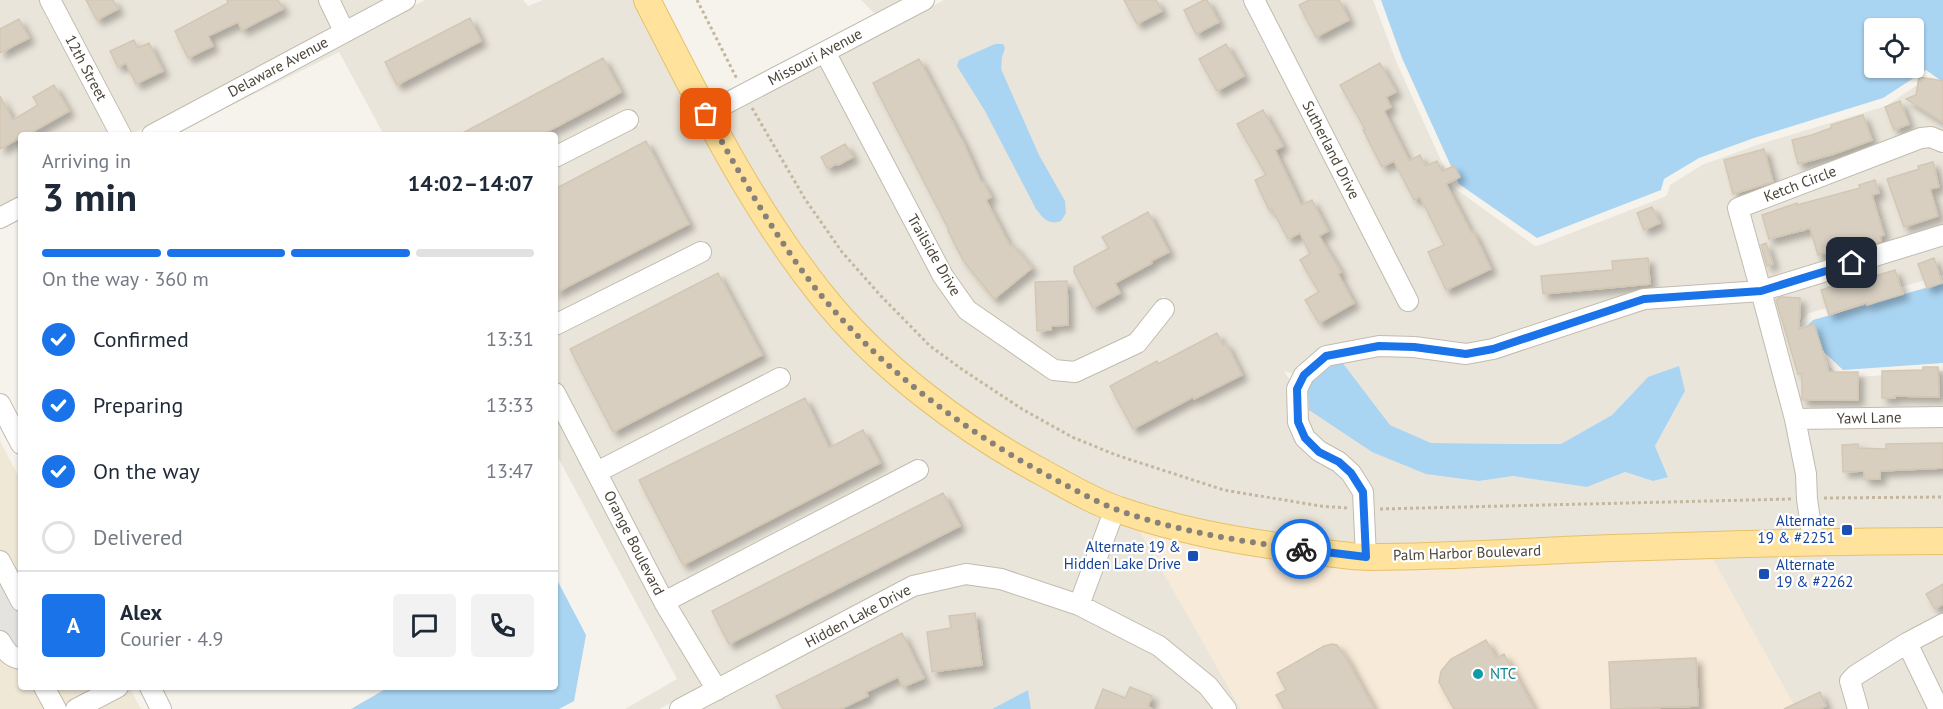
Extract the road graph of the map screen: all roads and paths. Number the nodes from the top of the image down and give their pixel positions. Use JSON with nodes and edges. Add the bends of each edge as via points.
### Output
{"nodes":[{"id":1,"x":50,"y":0,"type":"edge"},
{"id":2,"x":329,"y":0,"type":"edge"},
{"id":3,"x":405,"y":0,"type":"edge"},
{"id":4,"x":647,"y":0,"type":"edge"},
{"id":5,"x":697,"y":0,"type":"edge"},
{"id":6,"x":924,"y":0,"type":"edge"},
{"id":7,"x":1254,"y":0,"type":"edge"},
{"id":8,"x":344,"y":31,"type":"junction"},
{"id":9,"x":825,"y":52,"type":"junction"},
{"id":10,"x":744,"y":94,"type":"junction"},
{"id":11,"x":706,"y":114,"type":"junction"},
{"id":12,"x":628,"y":120,"type":"dead end"},
{"id":13,"x":119,"y":132,"type":"edge"},
{"id":14,"x":159,"y":132,"type":"edge"},
{"id":15,"x":1943,"y":142,"type":"edge"},
{"id":16,"x":558,"y":155,"type":"edge"},
{"id":17,"x":18,"y":209,"type":"edge"},
{"id":18,"x":0,"y":218,"type":"edge"},
{"id":19,"x":1943,"y":235,"type":"edge"},
{"id":20,"x":701,"y":252,"type":"dead end"},
{"id":21,"x":1761,"y":291,"type":"junction"},
{"id":22,"x":1408,"y":301,"type":"dead end"},
{"id":23,"x":1164,"y":309,"type":"dead end"},
{"id":24,"x":558,"y":324,"type":"edge"},
{"id":25,"x":780,"y":378,"type":"dead end"},
{"id":26,"x":558,"y":399,"type":"edge"},
{"id":27,"x":0,"y":404,"type":"edge"},
{"id":28,"x":1943,"y":417,"type":"edge"},
{"id":29,"x":1794,"y":419,"type":"junction"},
{"id":30,"x":18,"y":438,"type":"edge"},
{"id":31,"x":918,"y":470,"type":"dead end"},
{"id":32,"x":597,"y":472,"type":"junction"},
{"id":33,"x":1943,"y":496,"type":"edge"},
{"id":34,"x":1807,"y":499,"type":"junction"},
{"id":35,"x":1115,"y":509,"type":"junction"},
{"id":36,"x":1364,"y":510,"type":"junction"},
{"id":37,"x":1813,"y":541,"type":"junction"},
{"id":38,"x":1943,"y":541,"type":"edge"},
{"id":39,"x":1366,"y":557,"type":"junction"},
{"id":40,"x":0,"y":561,"type":"edge"},
{"id":41,"x":18,"y":595,"type":"edge"},
{"id":42,"x":664,"y":602,"type":"junction"},
{"id":43,"x":1079,"y":605,"type":"junction"},
{"id":44,"x":1943,"y":624,"type":"edge"},
{"id":45,"x":0,"y":641,"type":"edge"},
{"id":46,"x":1907,"y":643,"type":"junction"},
{"id":47,"x":18,"y":659,"type":"edge"},
{"id":48,"x":46,"y":690,"type":"edge"},
{"id":49,"x":112,"y":690,"type":"edge"},
{"id":50,"x":152,"y":690,"type":"edge"},
{"id":51,"x":717,"y":690,"type":"junction"},
{"id":52,"x":56,"y":709,"type":"edge"},
{"id":53,"x":76,"y":709,"type":"edge"},
{"id":54,"x":161,"y":709,"type":"edge"},
{"id":55,"x":680,"y":709,"type":"edge"},
{"id":56,"x":1226,"y":709,"type":"edge"},
{"id":57,"x":1858,"y":709,"type":"edge"},
{"id":58,"x":1939,"y":709,"type":"edge"}],
"edges":[{"from":1,"to":13,"type":"street","name":"12th Street"},
{"from":2,"to":8,"type":"street"},
{"from":3,"to":8,"type":"street","name":"Delaware Avenue"},
{"from":4,"to":11,"type":"main road","name":"Palm Harbor Boulevard"},
{"from":5,"to":10,"type":"path"},
{"from":6,"to":9,"type":"street","name":"Missouri Avenue"},
{"from":7,"to":22,"type":"street","name":"Sutherland Drive"},
{"from":8,"to":14,"type":"street","name":"Delaware Avenue"},
{"from":9,"to":10,"type":"street","name":"Missouri Avenue"},
{"from":9,"to":23,"type":"street","name":"Trailside Drive","via":[[943,276],[967,310],[1054,370],[1075,372],[1137,343]]},
{"from":10,"to":11,"type":"street","name":"Missouri Avenue"},
{"from":10,"to":36,"type":"path","via":[[805,199],[842,252],[930,346],[1022,409],[1072,437],[1116,455],[1224,489]]},
{"from":11,"to":35,"type":"main road","name":"Palm Harbor Boulevard","via":[[768,222],[854,333],[893,369],[976,433],[1011,456]]},
{"from":12,"to":16,"type":"street"},
{"from":15,"to":21,"type":"street","name":"Ketch Circle","via":[[1921,138],[1738,208]]},
{"from":17,"to":18,"type":"street"},
{"from":19,"to":21,"type":"street"},
{"from":20,"to":24,"type":"street"},
{"from":21,"to":29,"type":"street","name":"Ketch Circle"},
{"from":21,"to":36,"type":"street","via":[[1644,299],[1493,349],[1466,354],[1379,346],[1326,356],[1304,375],[1297,389],[1298,422],[1305,438],[1319,452],[1351,473],[1363,492]]},
{"from":25,"to":32,"type":"street"},
{"from":26,"to":32,"type":"street","name":"Orange Boulevard"},
{"from":27,"to":30,"type":"street"},
{"from":28,"to":29,"type":"street","name":"Yawl Lane"},
{"from":29,"to":34,"type":"street","name":"Ketch Circle","via":[[1806,474]]},
{"from":31,"to":42,"type":"street"},
{"from":32,"to":42,"type":"street","name":"Orange Boulevard"},
{"from":33,"to":34,"type":"path"},
{"from":34,"to":36,"type":"path"},
{"from":34,"to":37,"type":"street","name":"Ketch Circle"},
{"from":35,"to":39,"type":"main road","name":"Palm Harbor Boulevard","via":[[1191,532]]},
{"from":35,"to":43,"type":"street"},
{"from":36,"to":39,"type":"street"},
{"from":37,"to":38,"type":"main road","name":"Palm Harbor Boulevard"},
{"from":37,"to":39,"type":"main road","name":"Palm Harbor Boulevard"},
{"from":40,"to":41,"type":"street"},
{"from":42,"to":51,"type":"street","name":"Orange Boulevard"},
{"from":43,"to":51,"type":"street","name":"Hidden Lake Drive","via":[[990,577],[966,574],[934,581],[913,586]]},
{"from":43,"to":56,"type":"street","name":"Hidden Lake Drive","via":[[1158,646],[1208,686]]},
{"from":44,"to":46,"type":"street"},
{"from":45,"to":47,"type":"street","via":[[7,654]]},
{"from":46,"to":57,"type":"street","via":[[1850,681]]},
{"from":46,"to":58,"type":"street"},
{"from":48,"to":52,"type":"street"},
{"from":49,"to":53,"type":"street"},
{"from":50,"to":54,"type":"street"},
{"from":51,"to":55,"type":"street","name":"Hidden Lake Drive"}]}
